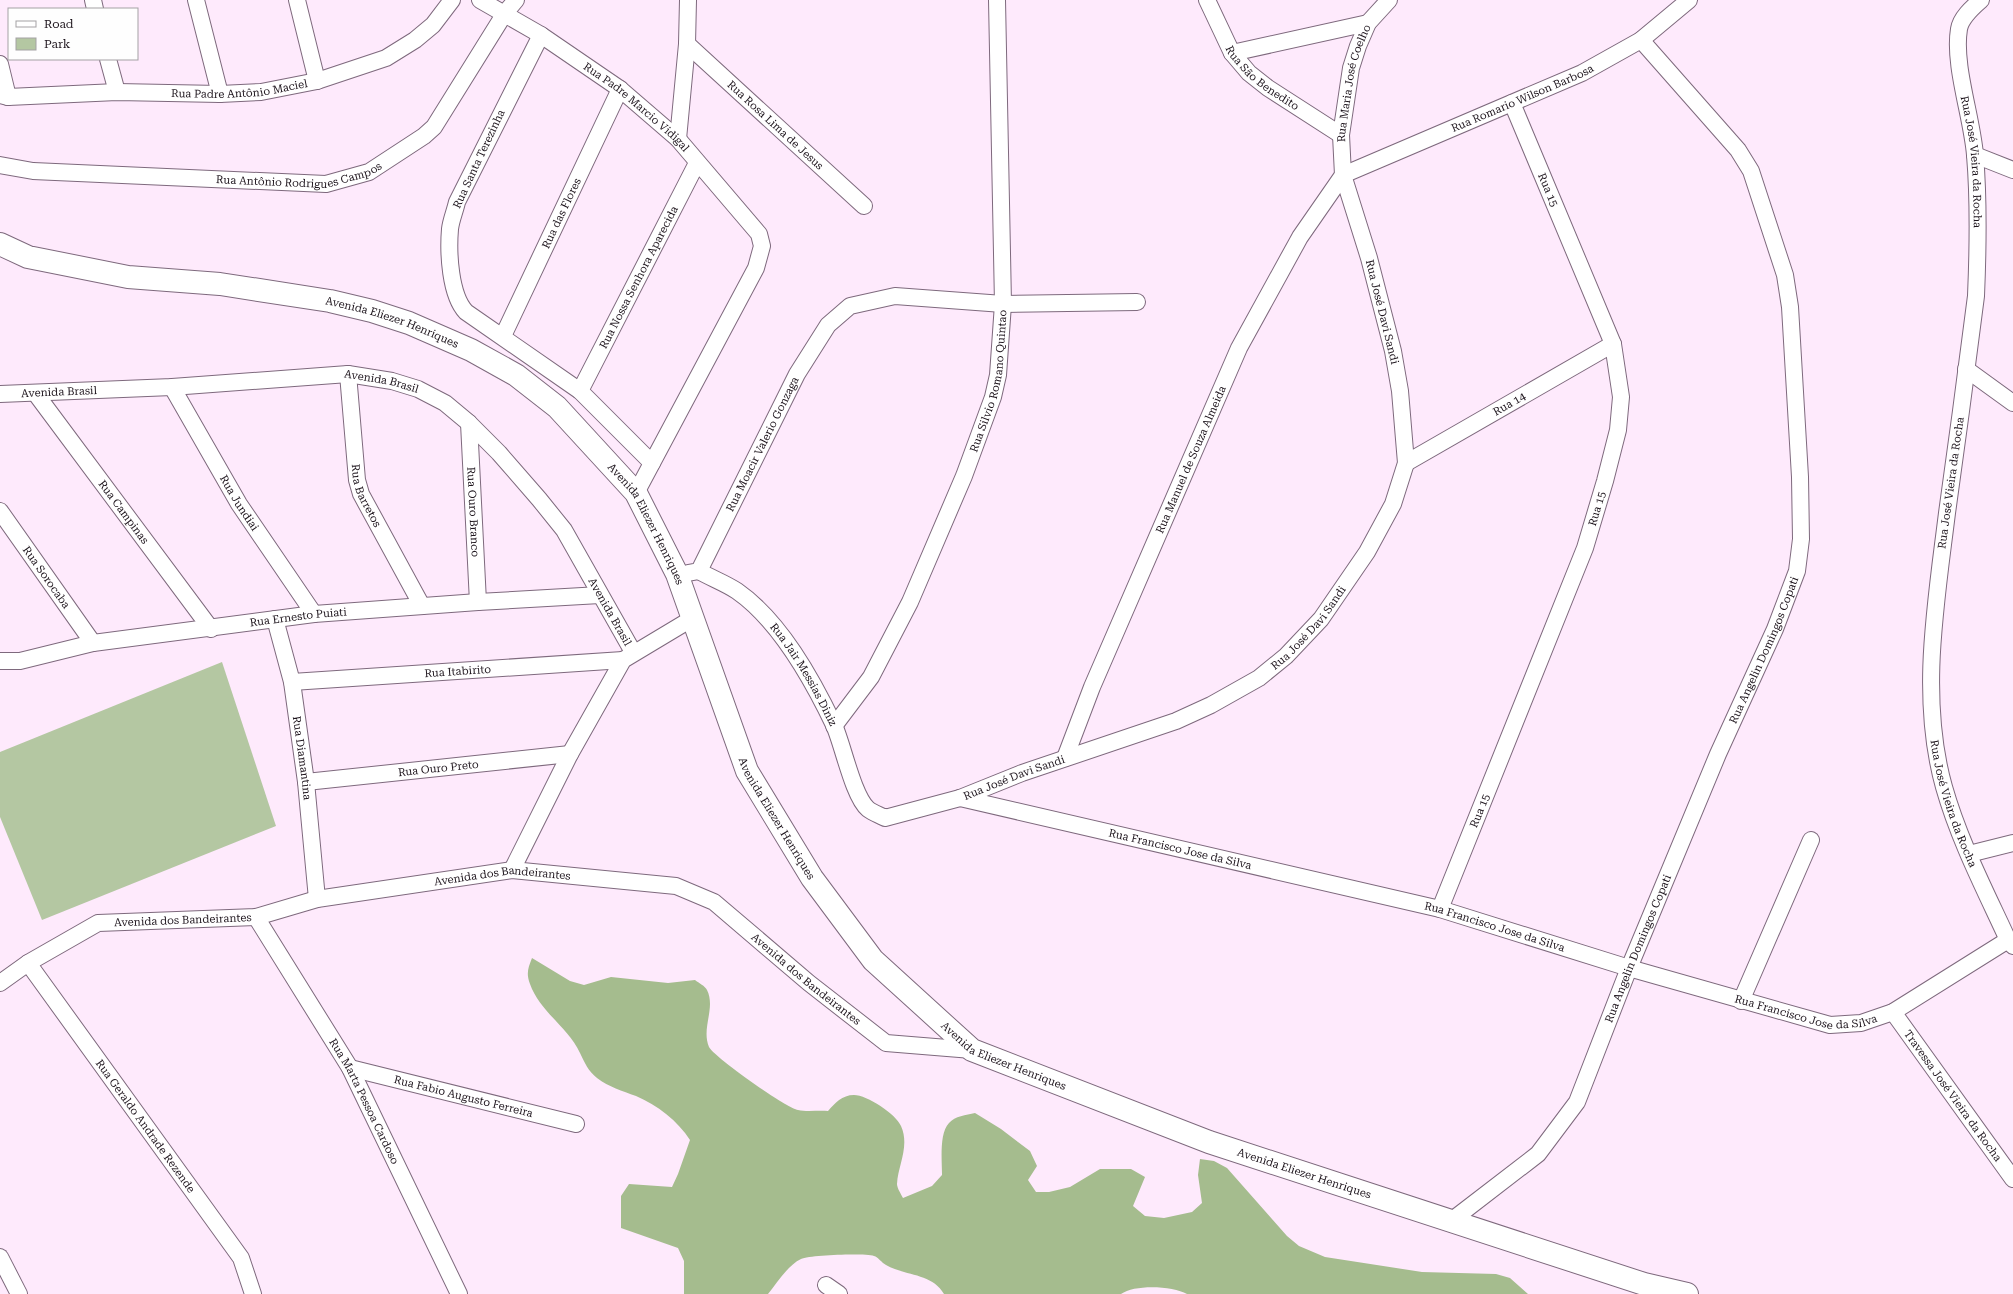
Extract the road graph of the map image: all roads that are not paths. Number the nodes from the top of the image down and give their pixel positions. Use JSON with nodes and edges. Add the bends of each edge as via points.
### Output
{"nodes":[{"id":1,"x":196,"y":0,"type":"edge"},
{"id":2,"x":298,"y":0,"type":"edge"},
{"id":3,"x":452,"y":0,"type":"edge"},
{"id":4,"x":480,"y":0,"type":"edge"},
{"id":5,"x":516,"y":0,"type":"edge"},
{"id":6,"x":688,"y":0,"type":"edge"},
{"id":7,"x":997,"y":0,"type":"edge"},
{"id":8,"x":1207,"y":0,"type":"edge"},
{"id":9,"x":1389,"y":0,"type":"edge"},
{"id":10,"x":1689,"y":0,"type":"edge"},
{"id":11,"x":1975,"y":5,"type":"edge"},
{"id":12,"x":505,"y":13,"type":"junction"},
{"id":13,"x":1368,"y":23,"type":"junction"},
{"id":14,"x":541,"y":35,"type":"junction"},
{"id":15,"x":1641,"y":40,"type":"junction"},
{"id":16,"x":686,"y":44,"type":"junction"},
{"id":17,"x":1232,"y":53,"type":"junction"},
{"id":18,"x":108,"y":60,"type":"edge"},
{"id":19,"x":0,"y":64,"type":"edge"},
{"id":20,"x":317,"y":81,"type":"junction"},
{"id":21,"x":620,"y":89,"type":"junction"},
{"id":22,"x":117,"y":92,"type":"junction"},
{"id":23,"x":220,"y":94,"type":"junction"},
{"id":24,"x":4,"y":96,"type":"edge"},
{"id":25,"x":1512,"y":103,"type":"junction"},
{"id":26,"x":1341,"y":136,"type":"junction"},
{"id":27,"x":678,"y":139,"type":"junction"},
{"id":28,"x":1975,"y":155,"type":"junction"},
{"id":29,"x":697,"y":163,"type":"junction"},
{"id":30,"x":0,"y":165,"type":"edge"},
{"id":31,"x":2013,"y":170,"type":"edge"},
{"id":32,"x":1343,"y":175,"type":"junction"},
{"id":33,"x":864,"y":206,"type":"dead end"},
{"id":34,"x":0,"y":244,"type":"edge"},
{"id":35,"x":1138,"y":302,"type":"dead end"},
{"id":36,"x":1003,"y":304,"type":"junction"},
{"id":37,"x":503,"y":336,"type":"junction"},
{"id":38,"x":1613,"y":344,"type":"junction"},
{"id":39,"x":1966,"y":369,"type":"junction"},
{"id":40,"x":348,"y":374,"type":"junction"},
{"id":41,"x":172,"y":387,"type":"junction"},
{"id":42,"x":580,"y":391,"type":"junction"},
{"id":43,"x":0,"y":394,"type":"edge"},
{"id":44,"x":36,"y":394,"type":"junction"},
{"id":45,"x":2013,"y":403,"type":"edge"},
{"id":46,"x":469,"y":423,"type":"junction"},
{"id":47,"x":652,"y":463,"type":"junction"},
{"id":48,"x":1406,"y":464,"type":"junction"},
{"id":49,"x":636,"y":493,"type":"junction"},
{"id":50,"x":0,"y":511,"type":"edge"},
{"id":51,"x":699,"y":571,"type":"junction"},
{"id":52,"x":677,"y":574,"type":"junction"},
{"id":53,"x":600,"y":595,"type":"junction"},
{"id":54,"x":478,"y":602,"type":"junction"},
{"id":55,"x":422,"y":606,"type":"junction"},
{"id":56,"x":314,"y":614,"type":"junction"},
{"id":57,"x":693,"y":618,"type":"junction"},
{"id":58,"x":275,"y":619,"type":"junction"},
{"id":59,"x":210,"y":629,"type":"junction"},
{"id":60,"x":93,"y":643,"type":"junction"},
{"id":61,"x":628,"y":656,"type":"junction"},
{"id":62,"x":0,"y":661,"type":"edge"},
{"id":63,"x":292,"y":682,"type":"junction"},
{"id":64,"x":834,"y":726,"type":"junction"},
{"id":65,"x":570,"y":754,"type":"junction"},
{"id":66,"x":1065,"y":758,"type":"junction"},
{"id":67,"x":306,"y":782,"type":"junction"},
{"id":68,"x":960,"y":798,"type":"junction"},
{"id":69,"x":868,"y":809,"type":"joint"},
{"id":70,"x":1811,"y":840,"type":"dead end"},
{"id":71,"x":2013,"y":843,"type":"edge"},
{"id":72,"x":1969,"y":854,"type":"junction"},
{"id":73,"x":512,"y":870,"type":"junction"},
{"id":74,"x":317,"y":899,"type":"junction"},
{"id":75,"x":1440,"y":909,"type":"junction"},
{"id":76,"x":256,"y":917,"type":"junction"},
{"id":77,"x":2011,"y":943,"type":"edge"},
{"id":78,"x":28,"y":963,"type":"junction"},
{"id":79,"x":1629,"y":968,"type":"junction"},
{"id":80,"x":0,"y":983,"type":"edge"},
{"id":81,"x":1741,"y":1001,"type":"junction"},
{"id":82,"x":1893,"y":1012,"type":"junction"},
{"id":83,"x":972,"y":1050,"type":"junction"},
{"id":84,"x":350,"y":1068,"type":"junction"},
{"id":85,"x":576,"y":1124,"type":"dead end"},
{"id":86,"x":2013,"y":1179,"type":"edge"},
{"id":87,"x":1451,"y":1221,"type":"junction"},
{"id":88,"x":0,"y":1257,"type":"edge"},
{"id":89,"x":826,"y":1285,"type":"dead end"},
{"id":90,"x":11,"y":1288,"type":"edge"},
{"id":91,"x":253,"y":1294,"type":"edge"},
{"id":92,"x":459,"y":1294,"type":"edge"},
{"id":93,"x":839,"y":1294,"type":"edge"},
{"id":94,"x":1687,"y":1294,"type":"edge"}],
"edges":[{"from":1,"to":23,"type":"street"},
{"from":2,"to":20,"type":"street"},
{"from":3,"to":20,"type":"street","name":"Rua Padre Antônio Maciel","via":[[433,24],[415,40],[386,58]]},
{"from":4,"to":12,"type":"street","name":"Rua Padre Marcio Vidigal"},
{"from":5,"to":12,"type":"street","name":"Rua Antônio Rodrigues Campos"},
{"from":6,"to":16,"type":"street"},
{"from":7,"to":36,"type":"street","name":"Rua Silvio Romano Quintao"},
{"from":8,"to":17,"type":"street","name":"Rua São Benedito"},
{"from":9,"to":13,"type":"street","name":"Rua Maria José Coelho"},
{"from":10,"to":15,"type":"street","name":"Rua Romario Wilson Barbosa"},
{"from":11,"to":28,"type":"street","name":"Rua José Vieira da Rocha","via":[[1959,26],[1958,47]]},
{"from":12,"to":14,"type":"street","name":"Rua Padre Marcio Vidigal"},
{"from":12,"to":30,"type":"street","name":"Rua Antônio Rodrigues Campos","via":[[434,127],[369,172],[342,181],[326,184],[41,171]]},
{"from":13,"to":17,"type":"street"},
{"from":13,"to":26,"type":"street","name":"Rua Maria José Coelho","via":[[1351,68]]},
{"from":14,"to":21,"type":"street","name":"Rua Padre Marcio Vidigal"},
{"from":14,"to":37,"type":"street","name":"Rua Santa Terezinha","via":[[457,202],[450,228],[450,261],[459,305]]},
{"from":15,"to":25,"type":"street","name":"Rua Romario Wilson Barbosa","via":[[1582,73]]},
{"from":15,"to":79,"type":"street","name":"Rua Angelin Domingos Copati","via":[[1738,150],[1751,171],[1788,288],[1800,477],[1801,539],[1797,571],[1776,629],[1718,754]]},
{"from":16,"to":27,"type":"street"},
{"from":16,"to":33,"type":"street","name":"Rua Rosa Lima de Jesus"},
{"from":17,"to":26,"type":"street","name":"Rua São Benedito","via":[[1249,73],[1268,88]]},
{"from":18,"to":22,"type":"street"},
{"from":19,"to":24,"type":"street"},
{"from":20,"to":23,"type":"street","name":"Rua Padre Antônio Maciel","via":[[261,92]]},
{"from":21,"to":27,"type":"street","name":"Rua Padre Marcio Vidigal"},
{"from":21,"to":37,"type":"street","name":"Rua das Flores"},
{"from":22,"to":23,"type":"street","name":"Rua Padre Antônio Maciel"},
{"from":22,"to":24,"type":"street","name":"Rua Padre Antônio Maciel"},
{"from":25,"to":32,"type":"street","name":"Rua Romario Wilson Barbosa"},
{"from":25,"to":38,"type":"street","name":"Rua 15"},
{"from":26,"to":32,"type":"street","name":"Rua Maria José Coelho"},
{"from":27,"to":29,"type":"street","name":"Rua Padre Marcio Vidigal"},
{"from":28,"to":31,"type":"street"},
{"from":28,"to":39,"type":"street","name":"Rua José Vieira da Rocha","via":[[1978,252],[1976,296]]},
{"from":29,"to":42,"type":"street","name":"Rua Nossa Senhora Aparecida"},
{"from":29,"to":47,"type":"street","name":"Rua Padre Marcio Vidigal","via":[[752,223],[759,234],[762,246],[756,268]]},
{"from":32,"to":48,"type":"street","name":"Rua José Davi Sandi","via":[[1369,258],[1393,350],[1400,391]]},
{"from":32,"to":66,"type":"street","name":"Rua Manuel de Souza Almeida","via":[[1300,237],[1239,348],[1092,687]]},
{"from":34,"to":49,"type":"street","name":"Avenida Eliezer Henriques","via":[[28,257],[128,277],[220,284],[330,301],[409,323],[471,350],[516,375],[557,407]]},
{"from":35,"to":36,"type":"street"},
{"from":36,"to":51,"type":"street","name":"Rua Moacir Valerio Gonzaga","via":[[895,296],[850,306],[828,325],[797,374]]},
{"from":36,"to":64,"type":"street","name":"Rua Silvio Romano Quintao","via":[[998,375],[993,397],[964,476],[906,609],[871,677]]},
{"from":37,"to":42,"type":"street"},
{"from":38,"to":48,"type":"street","name":"Rua 14"},
{"from":38,"to":75,"type":"street","name":"Rua 15","via":[[1621,398],[1618,430],[1585,548]]},
{"from":39,"to":45,"type":"street"},
{"from":39,"to":72,"type":"street","name":"Rua José Vieira da Rocha","via":[[1938,581],[1930,688],[1935,740],[1944,786]]},
{"from":40,"to":41,"type":"street","name":"Avenida Brasil"},
{"from":40,"to":46,"type":"street","name":"Avenida Brasil","via":[[392,381],[418,389],[445,403]]},
{"from":40,"to":55,"type":"street","name":"Rua Barretos","via":[[357,480],[361,494]]},
{"from":41,"to":44,"type":"street","name":"Avenida Brasil"},
{"from":41,"to":56,"type":"street","name":"Rua Jundiai","via":[[239,504]]},
{"from":42,"to":47,"type":"street"},
{"from":43,"to":44,"type":"street","name":"Avenida Brasil"},
{"from":44,"to":59,"type":"street","name":"Rua Campinas"},
{"from":46,"to":53,"type":"street","name":"Avenida Brasil","via":[[499,453],[564,530]]},
{"from":46,"to":54,"type":"street","name":"Rua Ouro Branco"},
{"from":47,"to":49,"type":"street"},
{"from":48,"to":66,"type":"street","name":"Rua José Davi Sandi","via":[[1393,504],[1367,552],[1321,619],[1286,656],[1259,678],[1211,705],[1176,721]]},
{"from":49,"to":52,"type":"street","name":"Avenida Eliezer Henriques"},
{"from":50,"to":60,"type":"street","name":"Rua Sorocaba"},
{"from":51,"to":52,"type":"street"},
{"from":51,"to":64,"type":"street","name":"Rua Jair Messias Diniz","via":[[736,591],[770,622],[797,658]]},
{"from":52,"to":57,"type":"street","name":"Avenida Eliezer Henriques"},
{"from":53,"to":54,"type":"street","name":"Rua Ernesto Puiati"},
{"from":53,"to":61,"type":"street","name":"Avenida Brasil"},
{"from":54,"to":55,"type":"street","name":"Rua Ernesto Puiati"},
{"from":55,"to":56,"type":"street","name":"Rua Ernesto Puiati"},
{"from":56,"to":58,"type":"street","name":"Rua Ernesto Puiati"},
{"from":57,"to":61,"type":"street","name":"Avenida Brasil"},
{"from":57,"to":83,"type":"street","name":"Avenida Eliezer Henriques","via":[[747,771],[812,878],[873,960]]},
{"from":58,"to":59,"type":"street","name":"Rua Ernesto Puiati"},
{"from":58,"to":63,"type":"street","name":"Rua Diamantina"},
{"from":59,"to":60,"type":"street","name":"Rua Ernesto Puiati"},
{"from":60,"to":62,"type":"street","name":"Rua Ernesto Puiati","via":[[20,661]]},
{"from":61,"to":63,"type":"street","name":"Rua Itabirito"},
{"from":61,"to":65,"type":"street","name":"Avenida Brasil"},
{"from":63,"to":67,"type":"street","name":"Rua Diamantina"},
{"from":64,"to":69,"type":"street","name":"Rua Jair Messias Diniz","via":[[855,788]]},
{"from":65,"to":67,"type":"street","name":"Rua Ouro Preto"},
{"from":65,"to":73,"type":"street","name":"Avenida Brasil"},
{"from":66,"to":68,"type":"street","name":"Rua José Davi Sandi"},
{"from":67,"to":74,"type":"street","name":"Rua Diamantina"},
{"from":68,"to":69,"type":"street","name":"Rua José Davi Sandi","via":[[885,818]]},
{"from":68,"to":75,"type":"street","name":"Rua Francisco Jose da Silva"},
{"from":70,"to":81,"type":"street"},
{"from":71,"to":72,"type":"street"},
{"from":72,"to":77,"type":"street","name":"Rua José Vieira da Rocha"},
{"from":73,"to":74,"type":"street","name":"Avenida dos Bandeirantes"},
{"from":73,"to":83,"type":"street","name":"Avenida dos Bandeirantes","via":[[676,886],[714,902],[809,983],[886,1043]]},
{"from":74,"to":76,"type":"street","name":"Avenida dos Bandeirantes"},
{"from":75,"to":79,"type":"street","name":"Rua Francisco Jose da Silva"},
{"from":76,"to":78,"type":"street","name":"Avenida dos Bandeirantes","via":[[98,923]]},
{"from":76,"to":84,"type":"street","name":"Rua Marta Pessoa Cardoso"},
{"from":77,"to":82,"type":"street","name":"Rua Francisco Jose da Silva"},
{"from":78,"to":80,"type":"street","name":"Avenida dos Bandeirantes"},
{"from":78,"to":91,"type":"street","name":"Rua Geraldo Andrade Rezende","via":[[242,1258]]},
{"from":79,"to":81,"type":"street","name":"Rua Francisco Jose da Silva"},
{"from":79,"to":87,"type":"street","name":"Rua Angelin Domingos Copati","via":[[1577,1102],[1538,1154]]},
{"from":81,"to":82,"type":"street","name":"Rua Francisco Jose da Silva","via":[[1830,1025],[1861,1023]]},
{"from":82,"to":86,"type":"street","name":"Travessa José Vieira da Rocha"},
{"from":83,"to":87,"type":"street","name":"Avenida Eliezer Henriques","via":[[1209,1142]]},
{"from":84,"to":85,"type":"street","name":"Rua Fabio Augusto Ferreira"},
{"from":84,"to":92,"type":"street","name":"Rua Marta Pessoa Cardoso"},
{"from":87,"to":94,"type":"street","name":"Avenida Eliezer Henriques","via":[[1644,1284]]},
{"from":88,"to":90,"type":"street"},
{"from":89,"to":93,"type":"street"}]}
